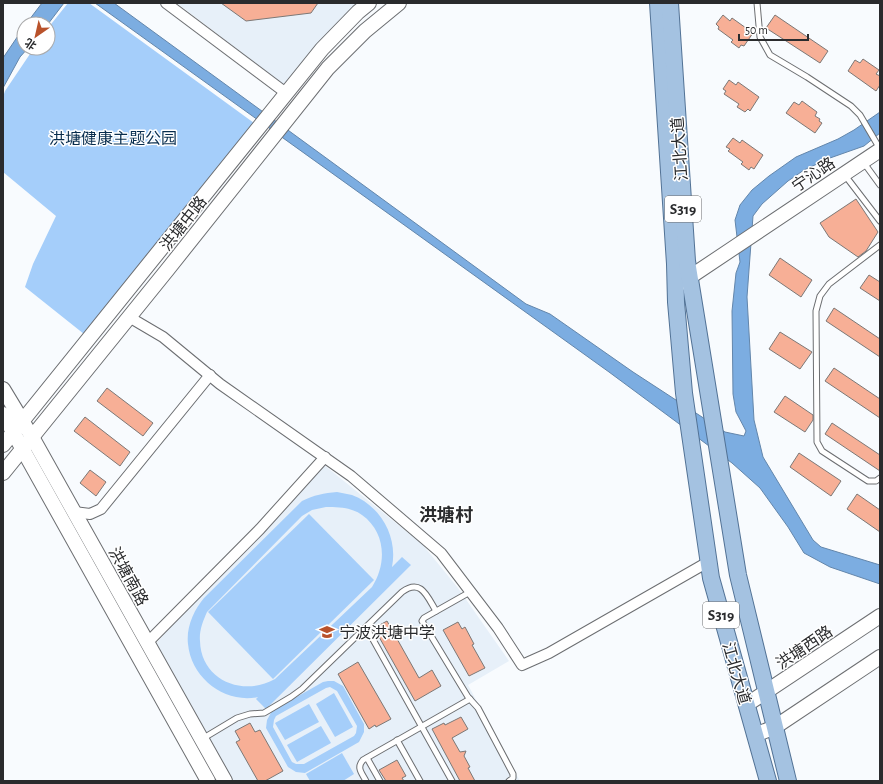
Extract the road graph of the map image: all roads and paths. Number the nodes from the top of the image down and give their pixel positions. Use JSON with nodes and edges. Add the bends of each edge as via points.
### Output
{"nodes":[{"id":1,"x":166,"y":3,"type":"edge"},
{"id":2,"x":369,"y":3,"type":"edge"},
{"id":3,"x":399,"y":3,"type":"edge"},
{"id":4,"x":658,"y":3,"type":"edge"},
{"id":5,"x":670,"y":3,"type":"edge"},
{"id":6,"x":757,"y":3,"type":"edge"},
{"id":7,"x":286,"y":93,"type":"junction"},
{"id":8,"x":880,"y":149,"type":"edge"},
{"id":9,"x":862,"y":161,"type":"junction"},
{"id":10,"x":844,"y":174,"type":"junction"},
{"id":11,"x":880,"y":185,"type":"edge"},
{"id":12,"x":880,"y":222,"type":"edge"},
{"id":13,"x":880,"y":245,"type":"edge"},
{"id":14,"x":689,"y":276,"type":"junction"},
{"id":15,"x":675,"y":288,"type":"junction"},
{"id":16,"x":129,"y":317,"type":"junction"},
{"id":17,"x":210,"y":375,"type":"junction"},
{"id":18,"x":3,"y":388,"type":"edge"},
{"id":19,"x":3,"y":414,"type":"edge"},
{"id":20,"x":18,"y":426,"type":"junction"},
{"id":21,"x":32,"y":437,"type":"junction"},
{"id":22,"x":3,"y":445,"type":"edge"},
{"id":23,"x":22,"y":449,"type":"junction"},
{"id":24,"x":325,"y":457,"type":"junction"},
{"id":25,"x":3,"y":472,"type":"edge"},
{"id":26,"x":880,"y":478,"type":"edge"},
{"id":27,"x":74,"y":512,"type":"junction"},
{"id":28,"x":708,"y":562,"type":"junction"},
{"id":29,"x":470,"y":592,"type":"junction"},
{"id":30,"x":436,"y":611,"type":"junction"},
{"id":31,"x":880,"y":616,"type":"edge"},
{"id":32,"x":366,"y":627,"type":"junction"},
{"id":33,"x":147,"y":643,"type":"junction"},
{"id":34,"x":880,"y":657,"type":"edge"},
{"id":35,"x":767,"y":693,"type":"junction"},
{"id":36,"x":470,"y":699,"type":"junction"},
{"id":37,"x":746,"y":705,"type":"junction"},
{"id":38,"x":422,"y":726,"type":"junction"},
{"id":39,"x":775,"y":727,"type":"junction"},
{"id":40,"x":754,"y":735,"type":"junction"},
{"id":41,"x":201,"y":739,"type":"junction"},
{"id":42,"x":397,"y":740,"type":"junction"},
{"id":43,"x":367,"y":758,"type":"junction"},
{"id":44,"x":208,"y":781,"type":"edge"},
{"id":45,"x":225,"y":781,"type":"edge"},
{"id":46,"x":366,"y":781,"type":"edge"},
{"id":47,"x":380,"y":781,"type":"edge"},
{"id":48,"x":420,"y":781,"type":"edge"},
{"id":49,"x":452,"y":781,"type":"edge"},
{"id":50,"x":509,"y":781,"type":"edge"},
{"id":51,"x":768,"y":781,"type":"edge"},
{"id":52,"x":788,"y":781,"type":"edge"}],
"edges":[{"from":1,"to":7,"type":"street"},
{"from":2,"to":7,"type":"main road","name":"洪塘中路","via":[[322,49]]},
{"from":3,"to":16,"type":"main road","name":"洪塘中路","via":[[365,31],[328,68]]},
{"from":4,"to":15,"type":"main road","name":"江北大道","number":"S319"},
{"from":5,"to":14,"type":"main road","name":"江北大道","number":"S319"},
{"from":6,"to":8,"type":"lane","via":[[760,37],[770,55],[851,106],[860,115]]},
{"from":7,"to":20,"type":"main road","name":"洪塘中路"},
{"from":8,"to":9,"type":"main road","name":"宁沁路"},
{"from":9,"to":10,"type":"main road","name":"宁沁路"},
{"from":9,"to":11,"type":"lane"},
{"from":10,"to":12,"type":"lane"},
{"from":10,"to":14,"type":"main road","name":"宁沁路"},
{"from":13,"to":26,"type":"lane","via":[[829,284],[820,296],[816,311],[817,442],[822,451],[868,481]]},
{"from":14,"to":15,"type":"main road","name":"宁沁路"},
{"from":14,"to":35,"type":"main road","name":"江北大道","number":"S319","via":[[738,575]]},
{"from":15,"to":28,"type":"main road","name":"江北大道","number":"S319","via":[[684,393]]},
{"from":16,"to":17,"type":"street","via":[[164,337]]},
{"from":16,"to":21,"type":"main road","name":"洪塘中路"},
{"from":17,"to":24,"type":"street"},
{"from":17,"to":27,"type":"street","via":[[100,509],[90,514]]},
{"from":18,"to":20,"type":"main road","name":"洪塘南路"},
{"from":19,"to":20,"type":"main road","name":"洪塘南路"},
{"from":20,"to":21,"type":"main road","name":"洪塘南路"},
{"from":20,"to":22,"type":"main road","name":"洪塘中路"},
{"from":20,"to":23,"type":"main road","name":"洪塘南路"},
{"from":21,"to":23,"type":"main road","name":"洪塘中路"},
{"from":21,"to":27,"type":"main road","name":"洪塘南路"},
{"from":23,"to":25,"type":"main road","name":"洪塘中路"},
{"from":23,"to":44,"type":"main road","name":"洪塘南路"},
{"from":24,"to":29,"type":"street","via":[[441,553]]},
{"from":24,"to":33,"type":"street","via":[[260,529]]},
{"from":27,"to":33,"type":"main road","name":"洪塘南路"},
{"from":28,"to":29,"type":"street","via":[[549,653],[522,665]]},
{"from":28,"to":37,"type":"main road","name":"江北大道","number":"S319"},
{"from":29,"to":30,"type":"lane"},
{"from":30,"to":32,"type":"lane","via":[[423,592],[417,587],[409,587]]},
{"from":30,"to":36,"type":"lane","via":[[422,621]]},
{"from":31,"to":35,"type":"main road","name":"洪塘西路"},
{"from":32,"to":38,"type":"lane"},
{"from":32,"to":41,"type":"lane","via":[[291,697],[264,713],[237,718]]},
{"from":33,"to":41,"type":"main road","name":"洪塘南路"},
{"from":34,"to":39,"type":"main road"},
{"from":35,"to":37,"type":"main road","name":"洪塘西路"},
{"from":35,"to":39,"type":"main road","name":"江北大道","number":"S319"},
{"from":36,"to":38,"type":"lane"},
{"from":36,"to":50,"type":"lane","via":[[478,708],[513,774]]},
{"from":37,"to":40,"type":"main road","name":"江北大道","number":"S319"},
{"from":38,"to":42,"type":"lane"},
{"from":38,"to":49,"type":"lane"},
{"from":39,"to":40,"type":"main road"},
{"from":39,"to":52,"type":"main road","name":"江北大道","number":"S319"},
{"from":40,"to":51,"type":"main road","name":"江北大道","number":"S319"},
{"from":41,"to":45,"type":"main road","name":"洪塘南路"},
{"from":42,"to":43,"type":"lane"},
{"from":42,"to":48,"type":"lane"},
{"from":43,"to":46,"type":"lane","via":[[359,764]]},
{"from":43,"to":47,"type":"lane"}]}
